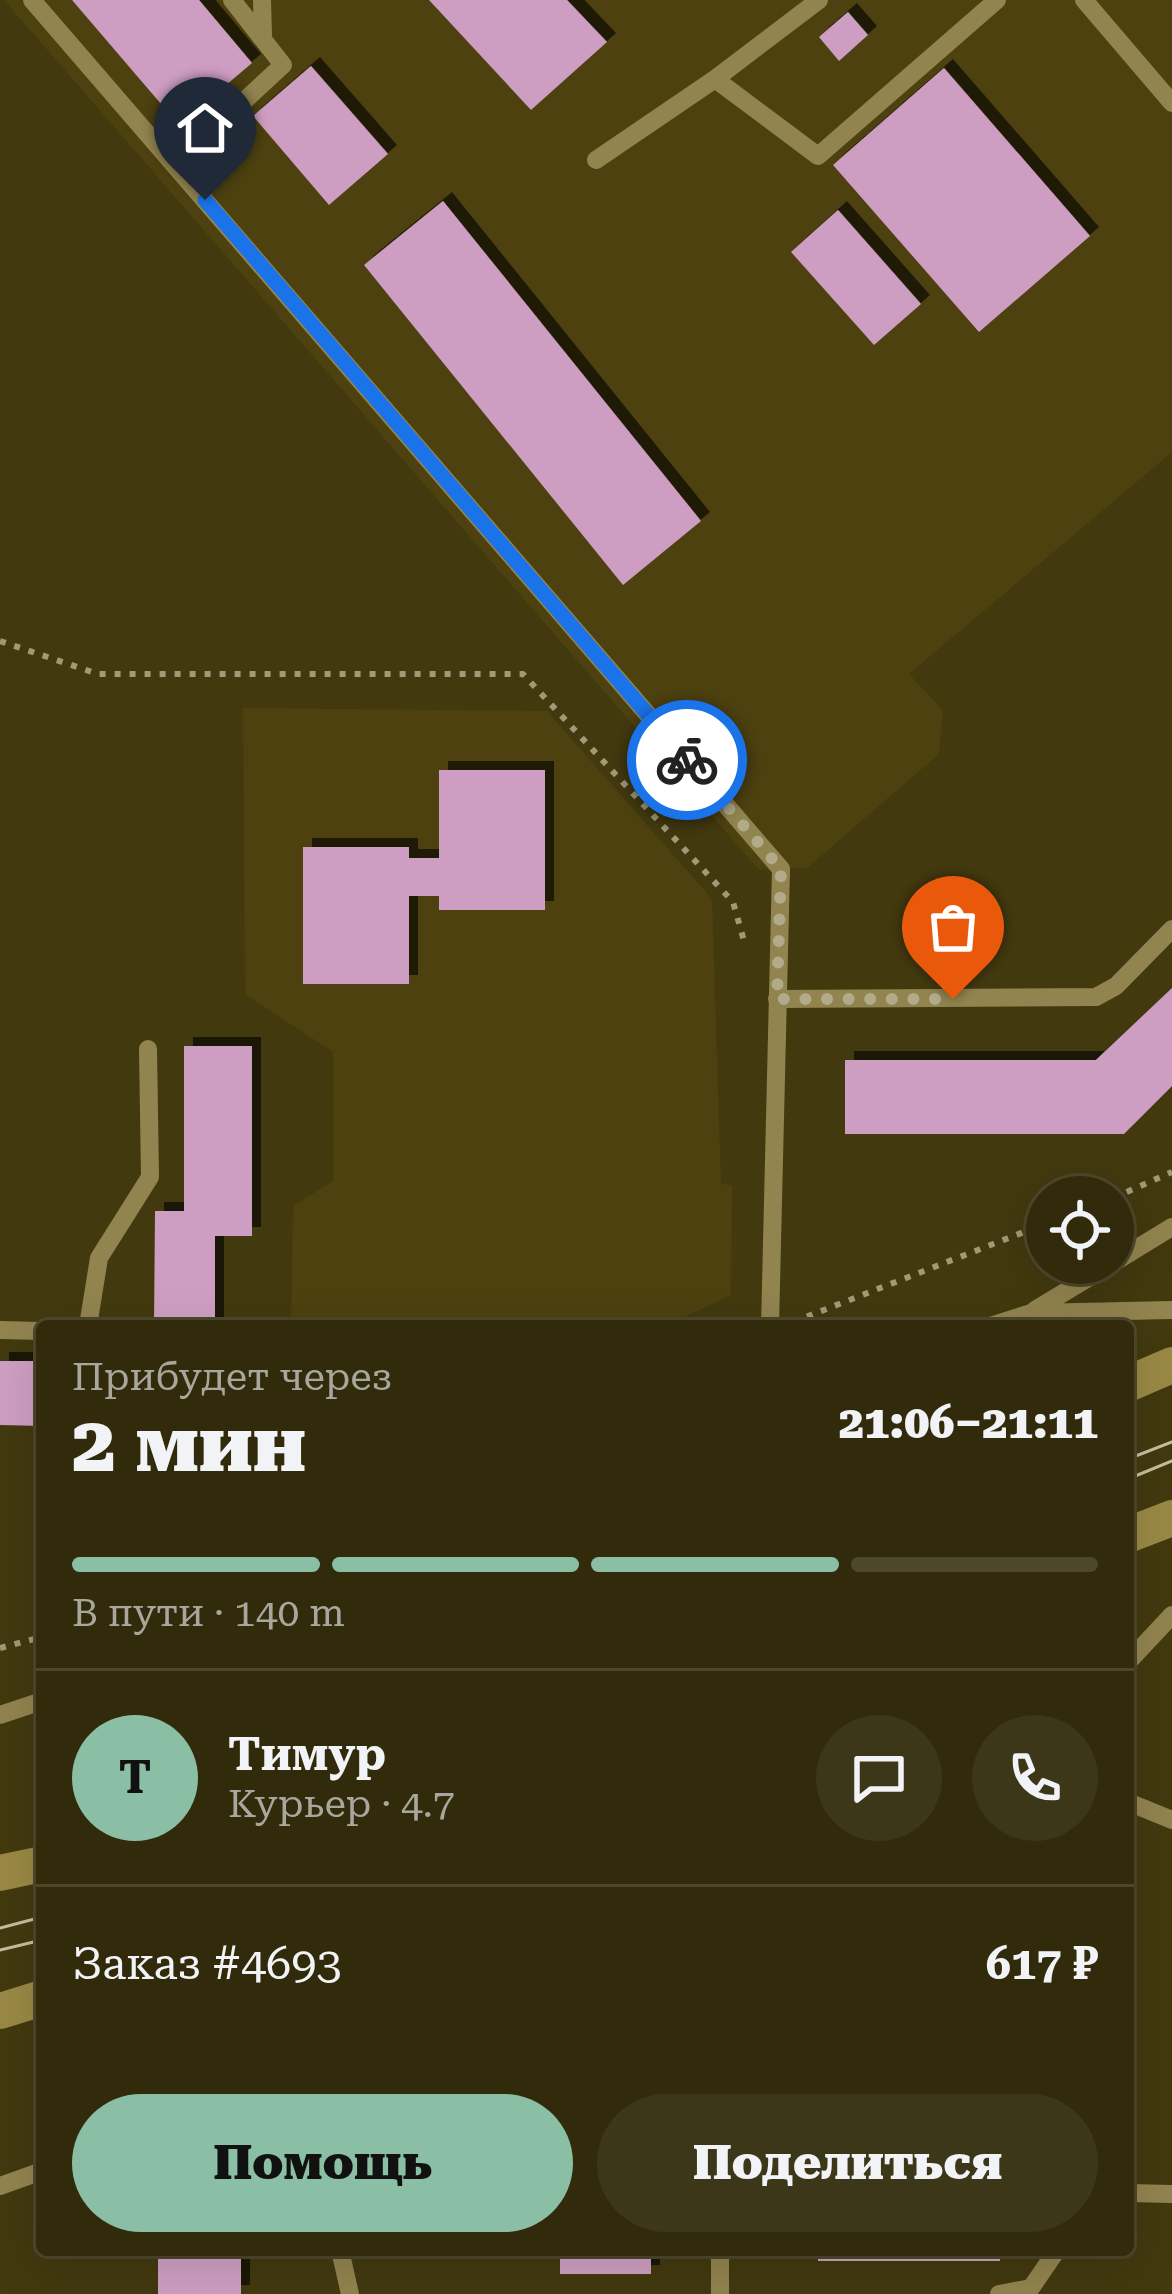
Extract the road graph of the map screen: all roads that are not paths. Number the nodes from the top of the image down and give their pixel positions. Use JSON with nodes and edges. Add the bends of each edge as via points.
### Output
{"nodes":[{"id":1,"x":32,"y":0,"type":"edge"},
{"id":2,"x":232,"y":0,"type":"edge"},
{"id":3,"x":262,"y":0,"type":"edge"},
{"id":4,"x":818,"y":0,"type":"edge"},
{"id":5,"x":997,"y":0,"type":"edge"},
{"id":6,"x":1084,"y":0,"type":"edge"},
{"id":7,"x":263,"y":35,"type":"junction"},
{"id":8,"x":715,"y":79,"type":"junction"},
{"id":9,"x":1172,"y":103,"type":"edge"},
{"id":10,"x":596,"y":160,"type":"dead end"},
{"id":11,"x":175,"y":165,"type":"junction"},
{"id":12,"x":1172,"y":928,"type":"edge"},
{"id":13,"x":777,"y":999,"type":"junction"},
{"id":14,"x":148,"y":1049,"type":"dead end"},
{"id":15,"x":1172,"y":1227,"type":"edge"},
{"id":16,"x":1134,"y":1250,"type":"edge"},
{"id":17,"x":1079,"y":1284,"type":"edge"},
{"id":18,"x":1172,"y":1310,"type":"edge"},
{"id":19,"x":1031,"y":1313,"type":"junction"},
{"id":20,"x":89,"y":1320,"type":"edge"},
{"id":21,"x":770,"y":1320,"type":"edge"},
{"id":22,"x":1009,"y":1320,"type":"edge"},
{"id":23,"x":0,"y":1330,"type":"edge"},
{"id":24,"x":36,"y":1331,"type":"edge"},
{"id":25,"x":1172,"y":1365,"type":"edge"},
{"id":26,"x":1134,"y":1381,"type":"edge"},
{"id":27,"x":1172,"y":1518,"type":"edge"},
{"id":28,"x":1134,"y":1533,"type":"edge"},
{"id":29,"x":1172,"y":1616,"type":"edge"},
{"id":30,"x":1134,"y":1655,"type":"edge"},
{"id":31,"x":36,"y":1703,"type":"edge"},
{"id":32,"x":0,"y":1715,"type":"edge"},
{"id":33,"x":1134,"y":1804,"type":"edge"},
{"id":34,"x":1171,"y":1818,"type":"edge"},
{"id":35,"x":36,"y":1865,"type":"edge"},
{"id":36,"x":0,"y":1873,"type":"edge"},
{"id":37,"x":36,"y":2000,"type":"edge"},
{"id":38,"x":0,"y":2011,"type":"edge"},
{"id":39,"x":36,"y":2173,"type":"edge"},
{"id":40,"x":0,"y":2186,"type":"edge"},
{"id":41,"x":1134,"y":2194,"type":"edge"},
{"id":42,"x":1172,"y":2194,"type":"edge"},
{"id":43,"x":341,"y":2256,"type":"edge"},
{"id":44,"x":720,"y":2256,"type":"edge"},
{"id":45,"x":1053,"y":2256,"type":"edge"},
{"id":46,"x":350,"y":2294,"type":"edge"},
{"id":47,"x":720,"y":2294,"type":"edge"},
{"id":48,"x":999,"y":2294,"type":"edge"}],
"edges":[{"from":1,"to":11,"type":"lane"},
{"from":2,"to":7,"type":"lane"},
{"from":3,"to":7,"type":"lane"},
{"from":4,"to":8,"type":"lane"},
{"from":5,"to":8,"type":"lane","via":[[818,156]]},
{"from":6,"to":9,"type":"lane"},
{"from":7,"to":11,"type":"lane","via":[[284,65]]},
{"from":8,"to":10,"type":"lane"},
{"from":11,"to":13,"type":"lane","via":[[781,869]]},
{"from":12,"to":13,"type":"lane","via":[[1096,998]]},
{"from":13,"to":21,"type":"lane"},
{"from":14,"to":20,"type":"lane","via":[[150,1177],[99,1258]]},
{"from":15,"to":16,"type":"lane"},
{"from":17,"to":19,"type":"lane"},
{"from":18,"to":19,"type":"lane"},
{"from":19,"to":22,"type":"lane"},
{"from":23,"to":24,"type":"lane"},
{"from":25,"to":26,"type":"main road"},
{"from":27,"to":28,"type":"main road"},
{"from":29,"to":30,"type":"lane"},
{"from":31,"to":32,"type":"lane"},
{"from":33,"to":34,"type":"lane"},
{"from":35,"to":36,"type":"main road"},
{"from":37,"to":38,"type":"main road"},
{"from":39,"to":40,"type":"lane"},
{"from":41,"to":42,"type":"lane"},
{"from":43,"to":46,"type":"lane"},
{"from":44,"to":47,"type":"lane"},
{"from":45,"to":48,"type":"lane","via":[[1030,2288]]}]}
